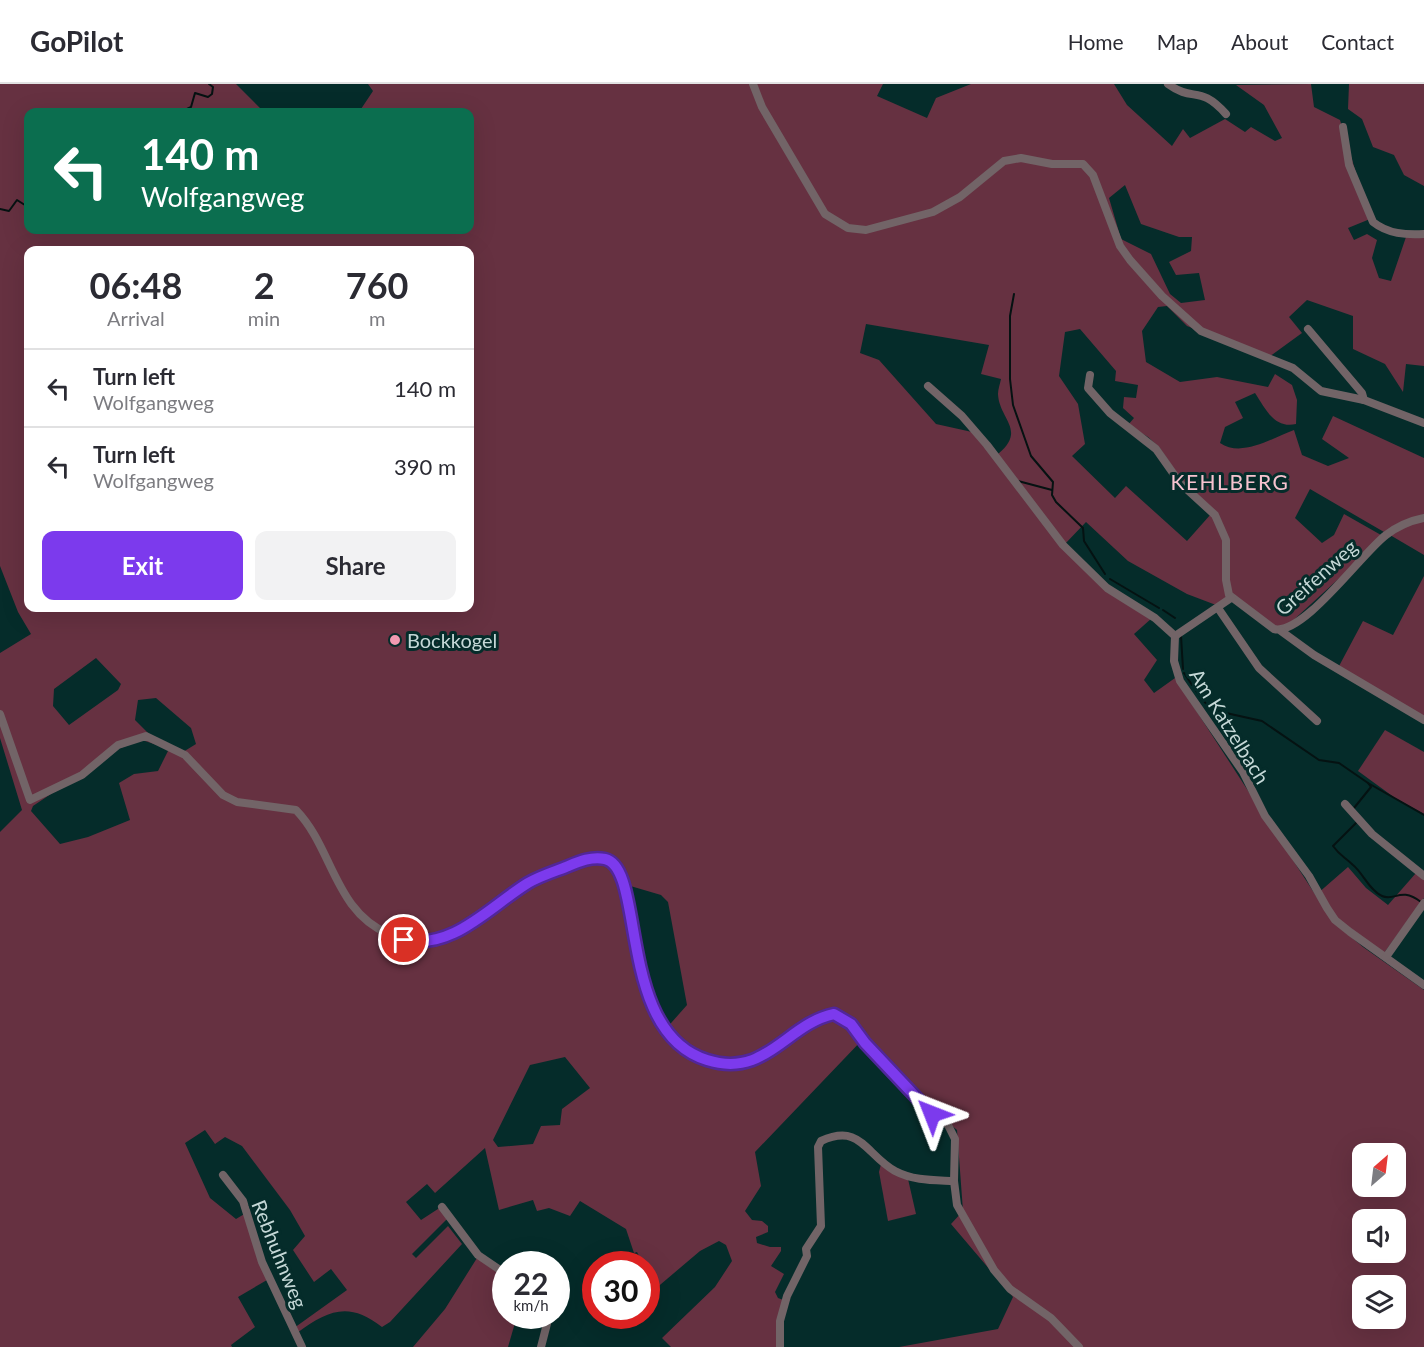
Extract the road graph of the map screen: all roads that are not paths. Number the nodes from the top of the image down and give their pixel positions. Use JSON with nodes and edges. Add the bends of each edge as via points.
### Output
{"nodes":[{"id":1,"x":753,"y":84,"type":"edge"},
{"id":2,"x":1168,"y":84,"type":"edge"},
{"id":3,"x":1226,"y":114,"type":"dead end"},
{"id":4,"x":1343,"y":127,"type":"dead end"},
{"id":5,"x":1424,"y":234,"type":"edge"},
{"id":6,"x":1308,"y":328,"type":"dead end"},
{"id":7,"x":1090,"y":375,"type":"dead end"},
{"id":8,"x":928,"y":386,"type":"dead end"},
{"id":9,"x":1364,"y":400,"type":"junction"},
{"id":10,"x":1424,"y":423,"type":"edge"},
{"id":11,"x":1424,"y":518,"type":"edge"},
{"id":12,"x":1231,"y":598,"type":"junction"},
{"id":13,"x":1218,"y":608,"type":"junction"},
{"id":14,"x":1281,"y":631,"type":"junction"},
{"id":15,"x":1175,"y":636,"type":"junction"},
{"id":16,"x":0,"y":714,"type":"edge"},
{"id":17,"x":1424,"y":720,"type":"edge"},
{"id":18,"x":1317,"y":721,"type":"dead end"},
{"id":19,"x":1345,"y":804,"type":"dead end"},
{"id":20,"x":1424,"y":876,"type":"edge"},
{"id":21,"x":1424,"y":903,"type":"edge"},
{"id":22,"x":1386,"y":957,"type":"junction"},
{"id":23,"x":1424,"y":985,"type":"edge"},
{"id":24,"x":223,"y":1176,"type":"dead end"},
{"id":25,"x":954,"y":1181,"type":"junction"},
{"id":26,"x":442,"y":1207,"type":"dead end"},
{"id":27,"x":492,"y":1264,"type":"edge"},
{"id":28,"x":546,"y":1329,"type":"edge"},
{"id":29,"x":302,"y":1347,"type":"edge"},
{"id":30,"x":541,"y":1347,"type":"edge"},
{"id":31,"x":780,"y":1347,"type":"edge"},
{"id":32,"x":1079,"y":1347,"type":"edge"}],
"edges":[{"from":1,"to":9,"type":"street","via":[[762,107],[821,208],[836,222],[866,230],[933,212],[960,197],[1004,161],[1021,158],[1083,164],[1094,175],[1120,246],[1162,296],[1202,331],[1293,368],[1321,391]]},
{"from":2,"to":3,"type":"street","via":[[1181,91],[1204,92]]},
{"from":4,"to":5,"type":"street","via":[[1349,165],[1373,222],[1402,235]]},
{"from":6,"to":9,"type":"street"},
{"from":7,"to":12,"type":"street","via":[[1088,388],[1110,414],[1146,439],[1180,483],[1215,515],[1226,540],[1226,580]]},
{"from":8,"to":15,"type":"street","via":[[987,445],[1063,545],[1107,588],[1155,618]]},
{"from":9,"to":10,"type":"street"},
{"from":11,"to":14,"type":"street","name":"Greifenweg","via":[[1405,522],[1384,537],[1312,609]]},
{"from":12,"to":13,"type":"street"},
{"from":12,"to":14,"type":"street","name":"Greifenweg","via":[[1266,625]]},
{"from":13,"to":15,"type":"street"},
{"from":13,"to":18,"type":"street","via":[[1259,668]]},
{"from":14,"to":17,"type":"street"},
{"from":15,"to":22,"type":"street","name":"Am Katzelbach","via":[[1174,664],[1180,681],[1243,772],[1265,816],[1303,867],[1335,920]]},
{"from":16,"to":25,"type":"street","via":[[30,800],[82,775],[118,745],[147,736],[185,755],[223,795],[237,802],[296,810],[317,837],[331,871],[355,910],[384,932],[419,944],[459,931],[549,873],[587,859],[606,859],[613,863],[626,891],[643,984],[670,1036],[706,1060],[743,1062],[758,1060],[821,1017],[843,1017],[927,1110],[948,1125],[955,1139]]},
{"from":19,"to":20,"type":"street","via":[[1372,834]]},
{"from":21,"to":22,"type":"street"},
{"from":22,"to":23,"type":"street","name":"Am Katzelbach"},
{"from":24,"to":29,"type":"street","name":"Rebhuhnweg","via":[[243,1201],[262,1262]]},
{"from":25,"to":31,"type":"street","via":[[918,1179],[897,1172],[854,1136],[841,1134],[821,1141],[821,1226],[806,1249],[807,1256],[787,1296],[780,1321]]},
{"from":25,"to":32,"type":"street","via":[[960,1211],[998,1275]]},
{"from":26,"to":27,"type":"street","via":[[478,1255]]},
{"from":28,"to":30,"type":"street"}]}
